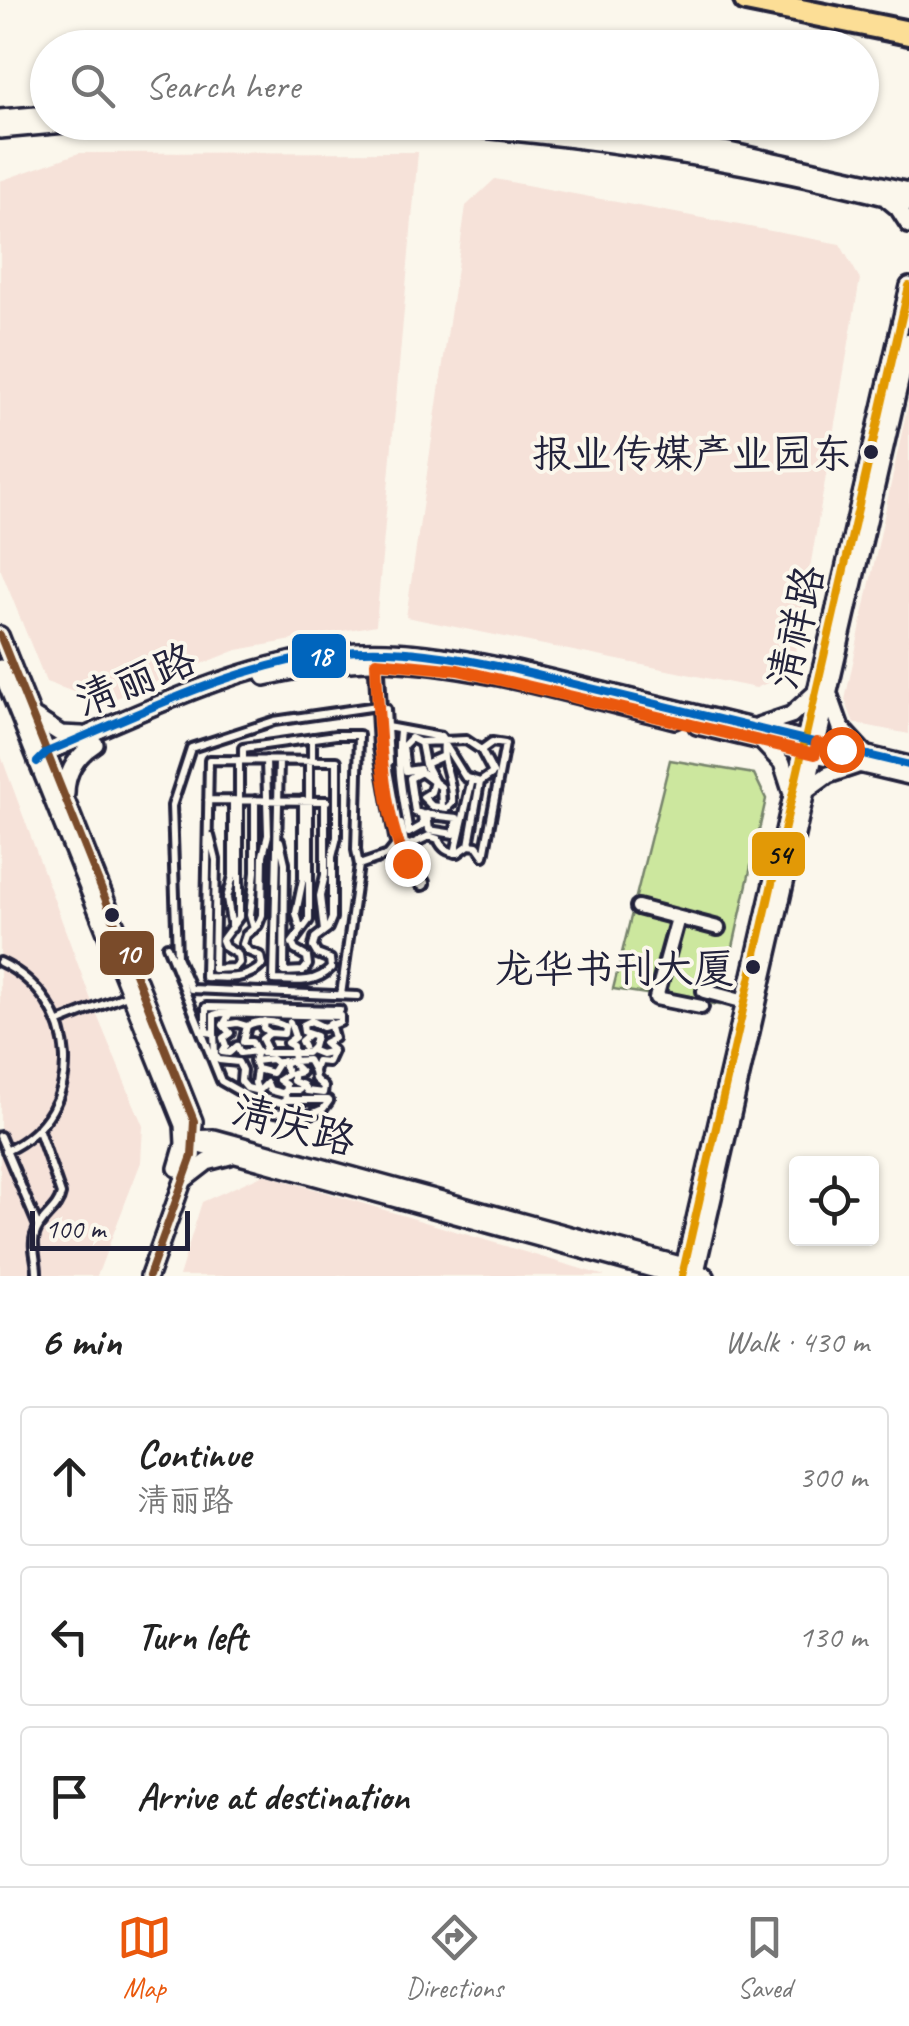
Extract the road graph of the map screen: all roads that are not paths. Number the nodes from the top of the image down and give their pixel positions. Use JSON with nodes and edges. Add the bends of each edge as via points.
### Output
{"nodes":[{"id":1,"x":746,"y":0,"type":"edge"},
{"id":2,"x":909,"y":33,"type":"edge"},
{"id":3,"x":30,"y":116,"type":"edge"},
{"id":4,"x":0,"y":118,"type":"edge"},
{"id":5,"x":30,"y":127,"type":"edge"},
{"id":6,"x":0,"y":130,"type":"edge"},
{"id":7,"x":576,"y":140,"type":"edge"},
{"id":8,"x":659,"y":140,"type":"edge"},
{"id":9,"x":909,"y":191,"type":"edge"},
{"id":10,"x":879,"y":195,"type":"junction"},
{"id":11,"x":909,"y":203,"type":"edge"},
{"id":12,"x":909,"y":225,"type":"edge"},
{"id":13,"x":909,"y":286,"type":"edge"},
{"id":14,"x":909,"y":342,"type":"edge"},
{"id":15,"x":0,"y":636,"type":"edge"},
{"id":16,"x":376,"y":656,"type":"junction"},
{"id":17,"x":0,"y":668,"type":"edge"},
{"id":18,"x":823,"y":690,"type":"junction"},
{"id":19,"x":29,"y":708,"type":"junction"},
{"id":20,"x":382,"y":708,"type":"junction"},
{"id":21,"x":387,"y":726,"type":"junction"},
{"id":22,"x":400,"y":730,"type":"junction"},
{"id":23,"x":753,"y":733,"type":"junction"},
{"id":24,"x":312,"y":738,"type":"junction"},
{"id":25,"x":93,"y":739,"type":"junction"},
{"id":26,"x":419,"y":742,"type":"junction"},
{"id":27,"x":278,"y":743,"type":"junction"},
{"id":28,"x":444,"y":744,"type":"junction"},
{"id":29,"x":810,"y":747,"type":"junction"},
{"id":30,"x":480,"y":750,"type":"junction"},
{"id":31,"x":443,"y":756,"type":"junction"},
{"id":32,"x":45,"y":759,"type":"junction"},
{"id":33,"x":241,"y":760,"type":"junction"},
{"id":34,"x":266,"y":760,"type":"junction"},
{"id":35,"x":279,"y":760,"type":"junction"},
{"id":36,"x":866,"y":760,"type":"junction"},
{"id":37,"x":310,"y":761,"type":"junction"},
{"id":38,"x":909,"y":765,"type":"edge"},
{"id":39,"x":423,"y":768,"type":"junction"},
{"id":40,"x":909,"y":776,"type":"edge"},
{"id":41,"x":434,"y":781,"type":"junction"},
{"id":42,"x":476,"y":781,"type":"junction"},
{"id":43,"x":799,"y":794,"type":"junction"},
{"id":44,"x":208,"y":800,"type":"junction"},
{"id":45,"x":236,"y":800,"type":"junction"},
{"id":46,"x":255,"y":800,"type":"junction"},
{"id":47,"x":267,"y":800,"type":"junction"},
{"id":48,"x":278,"y":800,"type":"junction"},
{"id":49,"x":306,"y":800,"type":"junction"},
{"id":50,"x":325,"y":800,"type":"junction"},
{"id":51,"x":337,"y":801,"type":"junction"},
{"id":52,"x":67,"y":803,"type":"junction"},
{"id":53,"x":452,"y":803,"type":"junction"},
{"id":54,"x":442,"y":807,"type":"junction"},
{"id":55,"x":424,"y":814,"type":"junction"},
{"id":56,"x":460,"y":818,"type":"junction"},
{"id":57,"x":429,"y":833,"type":"junction"},
{"id":58,"x":398,"y":843,"type":"junction"},
{"id":59,"x":470,"y":844,"type":"junction"},
{"id":60,"x":455,"y":853,"type":"junction"},
{"id":61,"x":359,"y":864,"type":"junction"},
{"id":62,"x":259,"y":873,"type":"junction"},
{"id":63,"x":328,"y":875,"type":"junction"},
{"id":64,"x":236,"y":876,"type":"junction"},
{"id":65,"x":306,"y":879,"type":"junction"},
{"id":66,"x":422,"y":883,"type":"dead end"},
{"id":67,"x":638,"y":908,"type":"dead end"},
{"id":68,"x":678,"y":918,"type":"junction"},
{"id":69,"x":718,"y":928,"type":"dead end"},
{"id":70,"x":210,"y":937,"type":"junction"},
{"id":71,"x":279,"y":940,"type":"junction"},
{"id":72,"x":167,"y":946,"type":"dead end"},
{"id":73,"x":0,"y":962,"type":"edge"},
{"id":74,"x":136,"y":991,"type":"junction"},
{"id":75,"x":704,"y":991,"type":"dead end"},
{"id":76,"x":341,"y":995,"type":"junction"},
{"id":77,"x":358,"y":996,"type":"dead end"},
{"id":78,"x":745,"y":1002,"type":"junction"},
{"id":79,"x":701,"y":1007,"type":"dead end"},
{"id":80,"x":340,"y":1010,"type":"dead end"},
{"id":81,"x":230,"y":1013,"type":"junction"},
{"id":82,"x":264,"y":1021,"type":"junction"},
{"id":83,"x":59,"y":1022,"type":"junction"},
{"id":84,"x":330,"y":1023,"type":"junction"},
{"id":85,"x":288,"y":1024,"type":"junction"},
{"id":86,"x":223,"y":1025,"type":"junction"},
{"id":87,"x":302,"y":1025,"type":"junction"},
{"id":88,"x":246,"y":1026,"type":"junction"},
{"id":89,"x":214,"y":1033,"type":"junction"},
{"id":90,"x":270,"y":1033,"type":"junction"},
{"id":91,"x":308,"y":1049,"type":"junction"},
{"id":92,"x":256,"y":1050,"type":"junction"},
{"id":93,"x":332,"y":1051,"type":"junction"},
{"id":94,"x":294,"y":1058,"type":"junction"},
{"id":95,"x":280,"y":1062,"type":"junction"},
{"id":96,"x":256,"y":1065,"type":"junction"},
{"id":97,"x":315,"y":1075,"type":"junction"},
{"id":98,"x":303,"y":1085,"type":"junction"},
{"id":99,"x":257,"y":1091,"type":"junction"},
{"id":100,"x":323,"y":1093,"type":"junction"},
{"id":101,"x":286,"y":1095,"type":"junction"},
{"id":102,"x":328,"y":1102,"type":"junction"},
{"id":103,"x":186,"y":1103,"type":"junction"},
{"id":104,"x":38,"y":1128,"type":"junction"},
{"id":105,"x":0,"y":1136,"type":"edge"},
{"id":106,"x":191,"y":1141,"type":"junction"},
{"id":107,"x":236,"y":1150,"type":"junction"},
{"id":108,"x":6,"y":1151,"type":"junction"},
{"id":109,"x":183,"y":1182,"type":"junction"},
{"id":110,"x":38,"y":1226,"type":"junction"},
{"id":111,"x":692,"y":1234,"type":"junction"},
{"id":112,"x":651,"y":1266,"type":"edge"},
{"id":113,"x":690,"y":1274,"type":"edge"},
{"id":114,"x":37,"y":1276,"type":"edge"},
{"id":115,"x":138,"y":1276,"type":"edge"},
{"id":116,"x":149,"y":1276,"type":"edge"}],
"edges":[{"from":1,"to":2,"type":"highway"},
{"from":3,"to":4,"type":"street"},
{"from":5,"to":6,"type":"street"},
{"from":7,"to":10,"type":"street"},
{"from":8,"to":9,"type":"street"},
{"from":10,"to":11,"type":"street"},
{"from":10,"to":12,"type":"street"},
{"from":13,"to":18,"type":"street","name":"清祥路"},
{"from":14,"to":18,"type":"street","name":"清祥路"},
{"from":15,"to":19,"type":"street"},
{"from":16,"to":20,"type":"street"},
{"from":16,"to":23,"type":"street","name":"清丽路","via":[[461,658]]},
{"from":16,"to":25,"type":"street","name":"清丽路","via":[[335,653],[250,671]]},
{"from":17,"to":32,"type":"street"},
{"from":18,"to":23,"type":"street","via":[[792,716]]},
{"from":18,"to":29,"type":"street","name":"清祥路"},
{"from":18,"to":36,"type":"street"},
{"from":19,"to":25,"type":"street","via":[[60,734]]},
{"from":19,"to":32,"type":"street"},
{"from":20,"to":21,"type":"lane"},
{"from":20,"to":58,"type":"street"},
{"from":20,"to":76,"type":"lane","via":[[274,721],[191,748],[172,806],[176,957],[191,989]]},
{"from":21,"to":22,"type":"lane"},
{"from":21,"to":57,"type":"lane","via":[[405,842]]},
{"from":22,"to":28,"type":"lane","via":[[441,736]]},
{"from":22,"to":55,"type":"lane","via":[[400,788],[409,832],[423,825]]},
{"from":23,"to":29,"type":"street","name":"清丽路"},
{"from":23,"to":43,"type":"street","via":[[782,763]]},
{"from":24,"to":27,"type":"lane"},
{"from":24,"to":37,"type":"lane"},
{"from":24,"to":61,"type":"lane","via":[[359,735]]},
{"from":25,"to":32,"type":"street","name":"清丽路"},
{"from":25,"to":52,"type":"street","via":[[71,768]]},
{"from":26,"to":28,"type":"lane"},
{"from":26,"to":39,"type":"lane"},
{"from":26,"to":39,"type":"lane","via":[[411,738],[403,746],[404,763],[406,772]]},
{"from":27,"to":33,"type":"lane","via":[[242,748]]},
{"from":27,"to":35,"type":"lane"},
{"from":28,"to":30,"type":"lane","via":[[466,740]]},
{"from":28,"to":31,"type":"lane"},
{"from":28,"to":42,"type":"lane"},
{"from":29,"to":36,"type":"street","name":"清丽路"},
{"from":29,"to":43,"type":"street","name":"清祥路"},
{"from":30,"to":42,"type":"lane","via":[[493,772]]},
{"from":30,"to":59,"type":"lane","via":[[504,744],[484,856]]},
{"from":31,"to":39,"type":"lane"},
{"from":31,"to":53,"type":"lane"},
{"from":32,"to":52,"type":"street"},
{"from":32,"to":74,"type":"street"},
{"from":33,"to":34,"type":"lane"},
{"from":33,"to":44,"type":"lane","via":[[209,760]]},
{"from":33,"to":45,"type":"lane"},
{"from":34,"to":35,"type":"lane"},
{"from":34,"to":47,"type":"lane"},
{"from":35,"to":37,"type":"lane"},
{"from":35,"to":48,"type":"lane"},
{"from":36,"to":38,"type":"street","name":"清丽路"},
{"from":36,"to":40,"type":"street","name":"清丽路"},
{"from":36,"to":43,"type":"street"},
{"from":37,"to":49,"type":"lane"},
{"from":37,"to":51,"type":"lane","via":[[337,762]]},
{"from":39,"to":41,"type":"lane"},
{"from":39,"to":55,"type":"lane","via":[[410,778],[414,812]]},
{"from":41,"to":54,"type":"lane"},
{"from":41,"to":54,"type":"lane","via":[[423,798]]},
{"from":42,"to":56,"type":"lane"},
{"from":42,"to":59,"type":"lane"},
{"from":43,"to":78,"type":"street","name":"清祥路"},
{"from":43,"to":113,"type":"street","name":"清祥路"},
{"from":44,"to":45,"type":"lane"},
{"from":44,"to":70,"type":"lane"},
{"from":45,"to":46,"type":"lane"},
{"from":45,"to":64,"type":"lane"},
{"from":45,"to":64,"type":"lane"},
{"from":46,"to":47,"type":"lane"},
{"from":46,"to":62,"type":"lane"},
{"from":47,"to":48,"type":"lane"},
{"from":47,"to":62,"type":"lane"},
{"from":48,"to":49,"type":"lane"},
{"from":48,"to":71,"type":"lane"},
{"from":49,"to":50,"type":"lane"},
{"from":49,"to":65,"type":"lane"},
{"from":49,"to":65,"type":"lane"},
{"from":50,"to":51,"type":"lane"},
{"from":50,"to":63,"type":"lane"},
{"from":51,"to":63,"type":"lane"},
{"from":52,"to":74,"type":"street"},
{"from":53,"to":54,"type":"lane"},
{"from":53,"to":56,"type":"lane"},
{"from":55,"to":56,"type":"lane"},
{"from":55,"to":57,"type":"lane"},
{"from":56,"to":57,"type":"lane","via":[[454,834]]},
{"from":56,"to":60,"type":"lane"},
{"from":57,"to":60,"type":"lane"},
{"from":58,"to":61,"type":"lane","via":[[388,855]]},
{"from":58,"to":66,"type":"street"},
{"from":59,"to":60,"type":"lane"},
{"from":61,"to":76,"type":"lane"},
{"from":62,"to":70,"type":"lane","via":[[262,915],[243,944],[262,965],[233,978],[205,978]]},
{"from":63,"to":71,"type":"lane","via":[[332,918],[312,947],[331,968],[302,981],[274,980]]},
{"from":64,"to":70,"type":"lane","via":[[239,917],[222,940],[238,954],[234,968],[214,969]]},
{"from":65,"to":71,"type":"lane","via":[[308,920],[292,947],[307,957],[308,966],[284,972]]},
{"from":67,"to":68,"type":"street"},
{"from":68,"to":69,"type":"street"},
{"from":68,"to":79,"type":"street","via":[[656,998]]},
{"from":72,"to":102,"type":"lane","via":[[221,1081],[274,1112],[304,1118]]},
{"from":73,"to":83,"type":"lane","via":[[36,986]]},
{"from":74,"to":83,"type":"lane"},
{"from":74,"to":103,"type":"street"},
{"from":74,"to":106,"type":"street"},
{"from":75,"to":78,"type":"street"},
{"from":76,"to":77,"type":"lane"},
{"from":78,"to":111,"type":"street","name":"清祥路"},
{"from":80,"to":89,"type":"lane","via":[[206,1006],[206,1032]]},
{"from":81,"to":84,"type":"lane","via":[[340,1016]]},
{"from":81,"to":86,"type":"lane"},
{"from":81,"to":89,"type":"lane","via":[[214,1016]]},
{"from":82,"to":85,"type":"lane"},
{"from":82,"to":88,"type":"lane"},
{"from":82,"to":90,"type":"lane"},
{"from":83,"to":104,"type":"lane","via":[[64,1075]]},
{"from":84,"to":87,"type":"lane"},
{"from":84,"to":93,"type":"lane","via":[[334,1038],[324,1043]]},
{"from":85,"to":87,"type":"lane"},
{"from":85,"to":90,"type":"lane","via":[[284,1034]]},
{"from":85,"to":94,"type":"lane"},
{"from":86,"to":88,"type":"lane"},
{"from":86,"to":92,"type":"lane","via":[[230,1033],[222,1052],[236,1046],[240,1053]]},
{"from":87,"to":91,"type":"lane","via":[[316,1036]]},
{"from":88,"to":92,"type":"lane","via":[[243,1042]]},
{"from":89,"to":99,"type":"lane","via":[[215,1055],[238,1062],[242,1085]]},
{"from":90,"to":94,"type":"lane","via":[[262,1039],[262,1053]]},
{"from":91,"to":93,"type":"lane"},
{"from":91,"to":94,"type":"lane"},
{"from":92,"to":96,"type":"lane"},
{"from":93,"to":97,"type":"lane","via":[[328,1062],[317,1062]]},
{"from":94,"to":95,"type":"lane"},
{"from":94,"to":97,"type":"lane","via":[[308,1060]]},
{"from":94,"to":98,"type":"lane","via":[[301,1072],[293,1082]]},
{"from":95,"to":96,"type":"lane"},
{"from":95,"to":96,"type":"lane","via":[[272,1074]]},
{"from":95,"to":101,"type":"lane","via":[[288,1074],[279,1080]]},
{"from":96,"to":99,"type":"lane"},
{"from":97,"to":100,"type":"lane"},
{"from":98,"to":100,"type":"lane"},
{"from":98,"to":101,"type":"lane"},
{"from":99,"to":101,"type":"lane","via":[[265,1101]]},
{"from":99,"to":101,"type":"lane","via":[[267,1084]]},
{"from":100,"to":102,"type":"lane"},
{"from":101,"to":102,"type":"lane"},
{"from":103,"to":106,"type":"street","via":[[194,1122]]},
{"from":103,"to":107,"type":"street"},
{"from":104,"to":108,"type":"lane"},
{"from":104,"to":110,"type":"lane","via":[[61,1194]]},
{"from":105,"to":108,"type":"lane"},
{"from":106,"to":107,"type":"street","name":"清庆路"},
{"from":106,"to":109,"type":"street"},
{"from":106,"to":115,"type":"street"},
{"from":107,"to":109,"type":"street"},
{"from":107,"to":112,"type":"street","name":"清庆路"},
{"from":108,"to":110,"type":"lane"},
{"from":109,"to":116,"type":"street"},
{"from":110,"to":114,"type":"lane"},
{"from":111,"to":112,"type":"street"},
{"from":111,"to":113,"type":"street","name":"清祥路"},
{"from":112,"to":113,"type":"street","name":"清庆路"}]}
